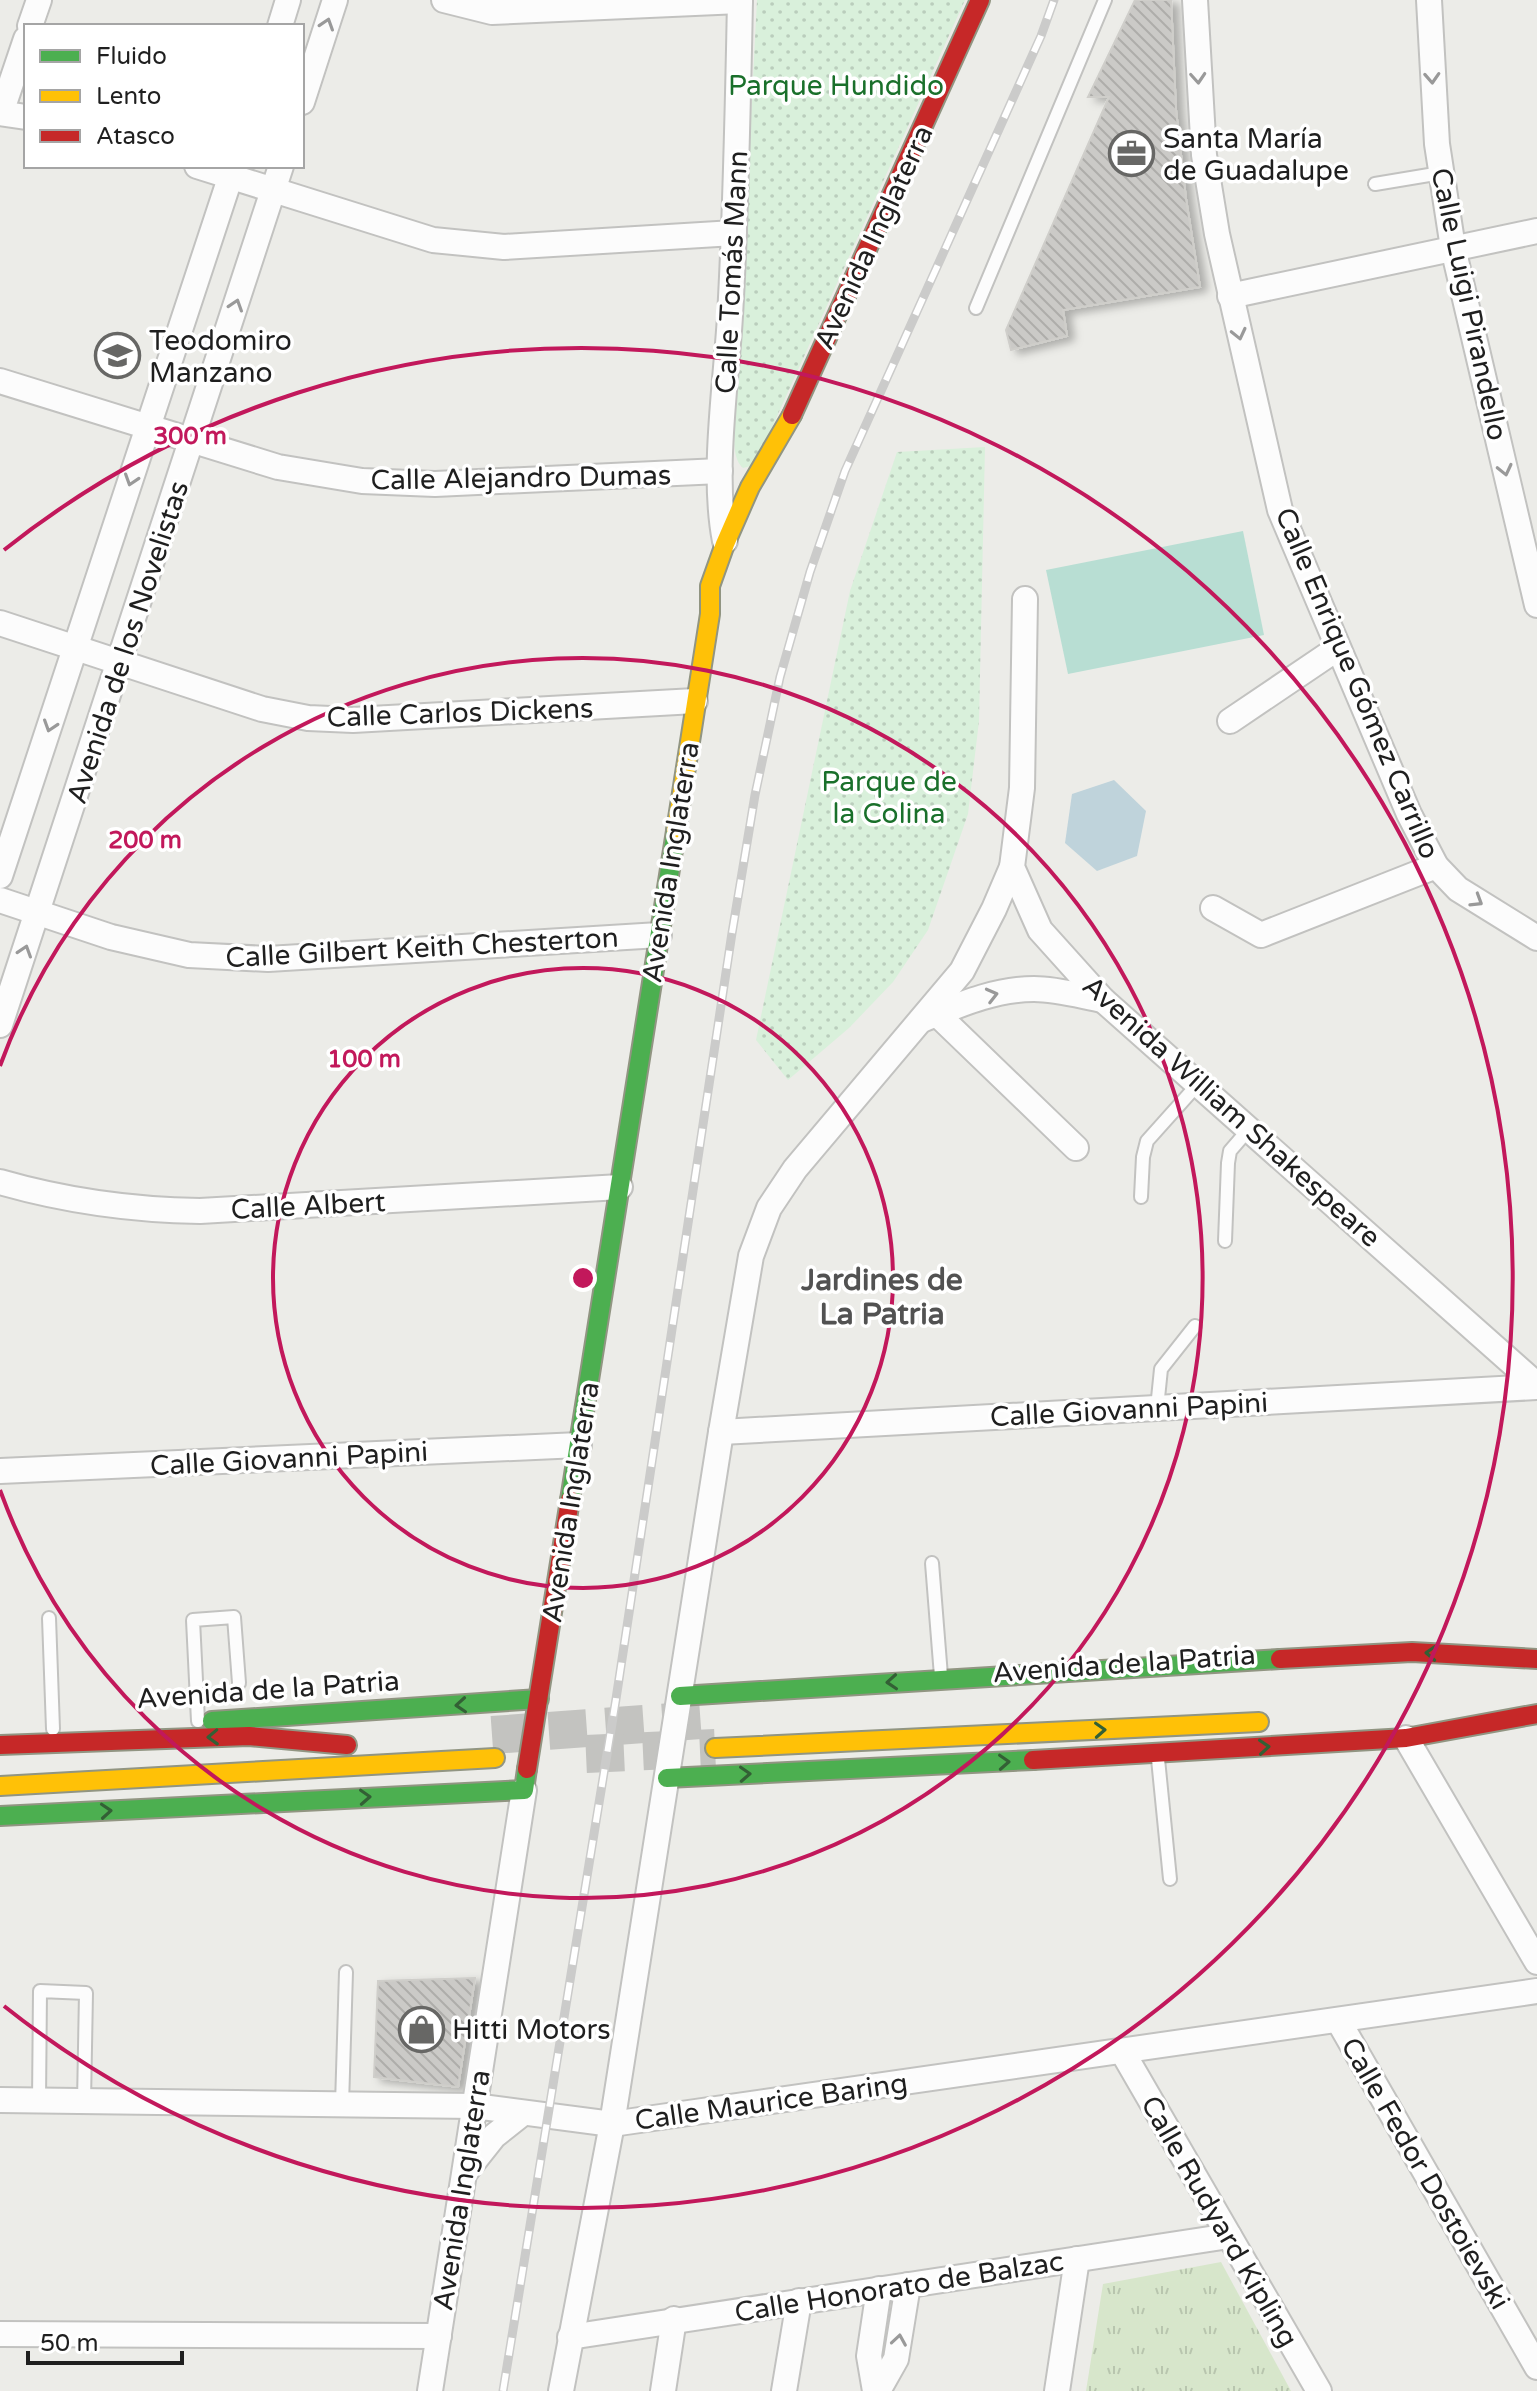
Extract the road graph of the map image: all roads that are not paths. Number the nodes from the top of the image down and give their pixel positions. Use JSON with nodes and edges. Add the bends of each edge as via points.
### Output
{"nodes":[{"id":1,"x":39,"y":0,"type":"edge"},
{"id":2,"x":288,"y":0,"type":"edge"},
{"id":3,"x":335,"y":0,"type":"edge"},
{"id":4,"x":444,"y":0,"type":"edge"},
{"id":5,"x":740,"y":0,"type":"edge"},
{"id":6,"x":980,"y":0,"type":"edge"},
{"id":7,"x":1105,"y":0,"type":"edge"},
{"id":8,"x":1195,"y":0,"type":"edge"},
{"id":9,"x":1429,"y":0,"type":"edge"},
{"id":10,"x":31,"y":24,"type":"edge"},
{"id":11,"x":281,"y":24,"type":"edge"},
{"id":12,"x":24,"y":45,"type":"edge"},
{"id":13,"x":304,"y":96,"type":"edge"},
{"id":14,"x":1,"y":113,"type":"edge"},
{"id":15,"x":24,"y":117,"type":"edge"},
{"id":16,"x":211,"y":168,"type":"edge"},
{"id":17,"x":280,"y":168,"type":"edge"},
{"id":18,"x":232,"y":171,"type":"edge"},
{"id":19,"x":1441,"y":173,"type":"junction"},
{"id":20,"x":1375,"y":184,"type":"dead end"},
{"id":21,"x":273,"y":190,"type":"junction"},
{"id":22,"x":1537,"y":231,"type":"edge"},
{"id":23,"x":734,"y":233,"type":"junction"},
{"id":24,"x":1453,"y":248,"type":"junction"},
{"id":25,"x":1230,"y":296,"type":"junction"},
{"id":26,"x":976,"y":308,"type":"dead end"},
{"id":27,"x":0,"y":381,"type":"edge"},
{"id":28,"x":148,"y":428,"type":"junction"},
{"id":29,"x":785,"y":431,"type":"junction"},
{"id":30,"x":192,"y":441,"type":"junction"},
{"id":31,"x":720,"y":471,"type":"junction"},
{"id":32,"x":725,"y":544,"type":"junction"},
{"id":33,"x":1025,"y":599,"type":"dead end"},
{"id":34,"x":1537,"y":605,"type":"edge"},
{"id":35,"x":710,"y":614,"type":"junction"},
{"id":36,"x":0,"y":623,"type":"edge"},
{"id":37,"x":76,"y":647,"type":"junction"},
{"id":38,"x":1338,"y":648,"type":"junction"},
{"id":39,"x":121,"y":662,"type":"junction"},
{"id":40,"x":695,"y":701,"type":"junction"},
{"id":41,"x":1230,"y":721,"type":"dead end"},
{"id":42,"x":1436,"y":866,"type":"junction"},
{"id":43,"x":1012,"y":867,"type":"junction"},
{"id":44,"x":0,"y":876,"type":"edge"},
{"id":45,"x":0,"y":900,"type":"edge"},
{"id":46,"x":1213,"y":908,"type":"dead end"},
{"id":47,"x":38,"y":913,"type":"junction"},
{"id":48,"x":659,"y":935,"type":"junction"},
{"id":49,"x":1537,"y":938,"type":"edge"},
{"id":50,"x":1069,"y":959,"type":"junction"},
{"id":51,"x":1057,"y":991,"type":"junction"},
{"id":52,"x":1103,"y":1000,"type":"junction"},
{"id":53,"x":928,"y":1018,"type":"junction"},
{"id":54,"x":0,"y":1025,"type":"edge"},
{"id":55,"x":1198,"y":1084,"type":"junction"},
{"id":56,"x":1249,"y":1129,"type":"junction"},
{"id":57,"x":1076,"y":1148,"type":"dead end"},
{"id":58,"x":0,"y":1182,"type":"edge"},
{"id":59,"x":620,"y":1187,"type":"junction"},
{"id":60,"x":1141,"y":1197,"type":"dead end"},
{"id":61,"x":1225,"y":1241,"type":"dead end"},
{"id":62,"x":1195,"y":1326,"type":"dead end"},
{"id":63,"x":1537,"y":1386,"type":"edge"},
{"id":64,"x":1157,"y":1408,"type":"junction"},
{"id":65,"x":721,"y":1432,"type":"junction"},
{"id":66,"x":579,"y":1445,"type":"junction"},
{"id":67,"x":0,"y":1471,"type":"edge"},
{"id":68,"x":932,"y":1563,"type":"dead end"},
{"id":69,"x":49,"y":1618,"type":"dead end"},
{"id":70,"x":1537,"y":1661,"type":"edge"},
{"id":71,"x":1426,"y":1671,"type":"dead end"},
{"id":72,"x":941,"y":1679,"type":"junction"},
{"id":73,"x":239,"y":1683,"type":"dead end"},
{"id":74,"x":680,"y":1696,"type":"junction"},
{"id":75,"x":539,"y":1699,"type":"junction"},
{"id":76,"x":1537,"y":1708,"type":"edge"},
{"id":77,"x":1445,"y":1713,"type":"dead end"},
{"id":78,"x":1537,"y":1714,"type":"edge"},
{"id":79,"x":198,"y":1721,"type":"junction"},
{"id":80,"x":1276,"y":1721,"type":"dead end"},
{"id":81,"x":53,"y":1729,"type":"junction"},
{"id":82,"x":0,"y":1731,"type":"edge"},
{"id":83,"x":1406,"y":1738,"type":"junction"},
{"id":84,"x":0,"y":1745,"type":"edge"},
{"id":85,"x":715,"y":1748,"type":"tunnel mouth"},
{"id":86,"x":1157,"y":1754,"type":"junction"},
{"id":87,"x":495,"y":1758,"type":"tunnel mouth"},
{"id":88,"x":31,"y":1762,"type":"dead end"},
{"id":89,"x":346,"y":1765,"type":"junction"},
{"id":90,"x":667,"y":1778,"type":"junction"},
{"id":91,"x":0,"y":1786,"type":"edge"},
{"id":92,"x":524,"y":1790,"type":"junction"},
{"id":93,"x":0,"y":1805,"type":"edge"},
{"id":94,"x":0,"y":1816,"type":"edge"},
{"id":95,"x":1170,"y":1879,"type":"dead end"},
{"id":96,"x":1537,"y":1962,"type":"edge"},
{"id":97,"x":346,"y":1972,"type":"dead end"},
{"id":98,"x":1537,"y":1991,"type":"edge"},
{"id":99,"x":1338,"y":2020,"type":"junction"},
{"id":100,"x":1122,"y":2051,"type":"junction"},
{"id":101,"x":0,"y":2100,"type":"edge"},
{"id":102,"x":39,"y":2101,"type":"junction"},
{"id":103,"x":84,"y":2102,"type":"junction"},
{"id":104,"x":342,"y":2105,"type":"junction"},
{"id":105,"x":474,"y":2106,"type":"junction"},
{"id":106,"x":523,"y":2113,"type":"junction"},
{"id":107,"x":612,"y":2124,"type":"junction"},
{"id":108,"x":463,"y":2176,"type":"junction"},
{"id":109,"x":1229,"y":2236,"type":"junction"},
{"id":110,"x":1077,"y":2259,"type":"junction"},
{"id":111,"x":908,"y":2285,"type":"junction"},
{"id":112,"x":879,"y":2289,"type":"junction"},
{"id":113,"x":799,"y":2301,"type":"junction"},
{"id":114,"x":674,"y":2319,"type":"junction"},
{"id":115,"x":0,"y":2334,"type":"edge"},
{"id":116,"x":439,"y":2336,"type":"junction"},
{"id":117,"x":570,"y":2337,"type":"junction"},
{"id":118,"x":1537,"y":2367,"type":"edge"},
{"id":119,"x":430,"y":2391,"type":"edge"},
{"id":120,"x":561,"y":2391,"type":"edge"},
{"id":121,"x":663,"y":2391,"type":"edge"},
{"id":122,"x":784,"y":2391,"type":"edge"},
{"id":123,"x":877,"y":2391,"type":"edge"},
{"id":124,"x":1057,"y":2391,"type":"edge"},
{"id":125,"x":1319,"y":2391,"type":"edge"}],
"edges":[{"from":1,"to":10,"type":"street"},
{"from":2,"to":11,"type":"street"},
{"from":13,"to":3,"type":"street","one_way":true},
{"from":4,"to":5,"type":"street","via":[[492,12]]},
{"from":5,"to":23,"type":"street","name":"Calle Tomás Mann"},
{"from":6,"to":29,"type":"main road","name":"Avenida Inglaterra"},
{"from":7,"to":26,"type":"lane"},
{"from":8,"to":25,"type":"street","name":"Calle Enrique Gómez Carrillo","one_way":true,"via":[[1204,155]]},
{"from":9,"to":19,"type":"street","name":"Calle Luigi Pirandello","one_way":true},
{"from":12,"to":14,"type":"street"},
{"from":14,"to":15,"type":"street"},
{"from":16,"to":18,"type":"street"},
{"from":17,"to":21,"type":"street","name":"Avenida de los Novelistas"},
{"from":18,"to":21,"type":"street"},
{"from":18,"to":28,"type":"street","name":"Avenida de los Novelistas"},
{"from":19,"to":20,"type":"lane"},
{"from":19,"to":24,"type":"street","name":"Calle Luigi Pirandello"},
{"from":21,"to":23,"type":"street","via":[[404,233],[479,245]]},
{"from":30,"to":21,"type":"street","name":"Avenida de los Novelistas","one_way":true},
{"from":22,"to":24,"type":"street"},
{"from":23,"to":31,"type":"street","name":"Calle Tomás Mann"},
{"from":24,"to":25,"type":"street"},
{"from":24,"to":34,"type":"street","name":"Calle Luigi Pirandello","one_way":true},
{"from":25,"to":38,"type":"street","name":"Calle Enrique Gómez Carrillo","one_way":true,"via":[[1280,510]]},
{"from":27,"to":28,"type":"street","name":"Calle Alejandro Dumas"},
{"from":28,"to":30,"type":"street","name":"Calle Alejandro Dumas"},
{"from":28,"to":37,"type":"street","name":"Avenida de los Novelistas","one_way":true},
{"from":29,"to":32,"type":"main road","name":"Avenida Inglaterra","via":[[750,487]]},
{"from":29,"to":35,"type":"main road","name":"Avenida Inglaterra","via":[[778,462]]},
{"from":30,"to":31,"type":"street","name":"Calle Alejandro Dumas","via":[[278,467],[386,483]]},
{"from":30,"to":39,"type":"street","name":"Avenida de los Novelistas"},
{"from":31,"to":32,"type":"street","name":"Calle Tomás Mann"},
{"from":32,"to":35,"type":"main road","name":"Avenida Inglaterra","via":[[710,586]]},
{"from":33,"to":43,"type":"street","via":[[1022,788]]},
{"from":35,"to":40,"type":"main road","name":"Avenida Inglaterra"},
{"from":36,"to":37,"type":"street","name":"Calle Carlos Dickens"},
{"from":37,"to":39,"type":"street","name":"Calle Carlos Dickens"},
{"from":37,"to":44,"type":"street","name":"Avenida de los Novelistas","one_way":true},
{"from":38,"to":41,"type":"street"},
{"from":38,"to":42,"type":"street","name":"Calle Enrique Gómez Carrillo"},
{"from":39,"to":40,"type":"street","name":"Calle Carlos Dickens","via":[[262,709],[308,718]]},
{"from":39,"to":47,"type":"street","name":"Avenida de los Novelistas"},
{"from":40,"to":48,"type":"main road","name":"Avenida Inglaterra"},
{"from":42,"to":46,"type":"street","via":[[1261,935]]},
{"from":42,"to":49,"type":"street","name":"Calle Enrique Gómez Carrillo","one_way":true,"via":[[1458,889]]},
{"from":43,"to":50,"type":"street","name":"Avenida William Shakespeare","via":[[1040,930]]},
{"from":43,"to":53,"type":"street","via":[[962,971]]},
{"from":45,"to":47,"type":"street","name":"Calle Gilbert Keith Chesterton"},
{"from":47,"to":48,"type":"street","name":"Calle Gilbert Keith Chesterton","via":[[189,955],[268,959]]},
{"from":54,"to":47,"type":"street","name":"Avenida de los Novelistas","one_way":true},
{"from":48,"to":59,"type":"main road","name":"Avenida Inglaterra"},
{"from":50,"to":51,"type":"street","via":[[1076,978]]},
{"from":50,"to":52,"type":"street","name":"Avenida William Shakespeare"},
{"from":51,"to":52,"type":"street"},
{"from":53,"to":51,"type":"street","one_way":true,"via":[[984,996]]},
{"from":52,"to":55,"type":"street","name":"Avenida William Shakespeare"},
{"from":53,"to":57,"type":"street"},
{"from":53,"to":65,"type":"street","via":[[795,1169],[769,1208],[751,1256]]},
{"from":55,"to":56,"type":"street","name":"Avenida William Shakespeare"},
{"from":55,"to":60,"type":"lane","via":[[1147,1141]]},
{"from":56,"to":61,"type":"lane","via":[[1230,1151]]},
{"from":56,"to":63,"type":"street","name":"Avenida William Shakespeare"},
{"from":58,"to":59,"type":"street","name":"Calle Albert","via":[[83,1202],[200,1211]]},
{"from":59,"to":66,"type":"main road","name":"Avenida Inglaterra"},
{"from":62,"to":64,"type":"lane","via":[[1161,1369]]},
{"from":63,"to":64,"type":"street","name":"Calle Giovanni Papini"},
{"from":64,"to":65,"type":"street","name":"Calle Giovanni Papini"},
{"from":65,"to":74,"type":"street"},
{"from":66,"to":67,"type":"street","name":"Calle Giovanni Papini"},
{"from":66,"to":75,"type":"main road","name":"Avenida Inglaterra"},
{"from":68,"to":72,"type":"lane"},
{"from":69,"to":81,"type":"lane"},
{"from":70,"to":71,"type":"main road"},
{"from":70,"to":72,"type":"main road","one_way":true,"via":[[1412,1652]]},
{"from":72,"to":74,"type":"main road","one_way":true},
{"from":73,"to":79,"type":"lane","via":[[234,1617],[193,1620]]},
{"from":74,"to":90,"type":"street"},
{"from":75,"to":79,"type":"main road","name":"Avenida de la Patria","one_way":true},
{"from":75,"to":92,"type":"main road","name":"Avenida Inglaterra"},
{"from":76,"to":77,"type":"main road"},
{"from":78,"to":83,"type":"main road"},
{"from":79,"to":81,"type":"main road","name":"Avenida de la Patria"},
{"from":85,"to":80,"type":"main road","one_way":true},
{"from":81,"to":82,"type":"main road","name":"Avenida de la Patria"},
{"from":86,"to":83,"type":"main road","one_way":true},
{"from":83,"to":96,"type":"street"},
{"from":88,"to":84,"type":"main road","name":"Avenida de la Patria","one_way":true,"via":[[354,1744],[249,1736]]},
{"from":90,"to":86,"type":"main road","one_way":true},
{"from":86,"to":95,"type":"lane"},
{"from":87,"to":89,"type":"main road"},
{"from":89,"to":91,"type":"main road"},
{"from":89,"to":93,"type":"main road"},
{"from":90,"to":107,"type":"street"},
{"from":94,"to":92,"type":"main road","one_way":true},
{"from":92,"to":105,"type":"street","name":"Avenida Inglaterra"},
{"from":97,"to":104,"type":"lane"},
{"from":98,"to":99,"type":"street","name":"Calle Maurice Baring"},
{"from":99,"to":100,"type":"street","name":"Calle Maurice Baring"},
{"from":99,"to":118,"type":"street","name":"Calle Fedor Dostoievski"},
{"from":100,"to":107,"type":"street","name":"Calle Maurice Baring"},
{"from":100,"to":109,"type":"street","name":"Calle Rudyard Kipling"},
{"from":101,"to":102,"type":"street","name":"Calle Maurice Baring"},
{"from":102,"to":103,"type":"street","name":"Calle Maurice Baring"},
{"from":102,"to":103,"type":"lane","via":[[40,1991],[86,1993]]},
{"from":103,"to":104,"type":"street","name":"Calle Maurice Baring"},
{"from":104,"to":105,"type":"street","name":"Calle Maurice Baring"},
{"from":105,"to":106,"type":"street","name":"Calle Maurice Baring"},
{"from":105,"to":108,"type":"street","name":"Avenida Inglaterra"},
{"from":106,"to":107,"type":"street","name":"Calle Maurice Baring"},
{"from":106,"to":108,"type":"street","via":[[494,2136]]},
{"from":107,"to":117,"type":"street"},
{"from":108,"to":116,"type":"street","name":"Avenida Inglaterra"},
{"from":109,"to":110,"type":"street","name":"Calle Honorato de Balzac"},
{"from":109,"to":125,"type":"street","name":"Calle Rudyard Kipling"},
{"from":110,"to":111,"type":"street","name":"Calle Honorato de Balzac"},
{"from":110,"to":124,"type":"street"},
{"from":111,"to":112,"type":"street","name":"Calle Honorato de Balzac"},
{"from":123,"to":111,"type":"street","one_way":true,"via":[[896,2359]]},
{"from":112,"to":113,"type":"street","name":"Calle Honorato de Balzac"},
{"from":112,"to":123,"type":"street","via":[[869,2356]]},
{"from":113,"to":114,"type":"street","name":"Calle Honorato de Balzac"},
{"from":113,"to":122,"type":"street"},
{"from":114,"to":117,"type":"street","name":"Calle Honorato de Balzac"},
{"from":114,"to":121,"type":"street"},
{"from":115,"to":116,"type":"street"},
{"from":116,"to":119,"type":"street","name":"Avenida Inglaterra"},
{"from":117,"to":120,"type":"street"}]}
